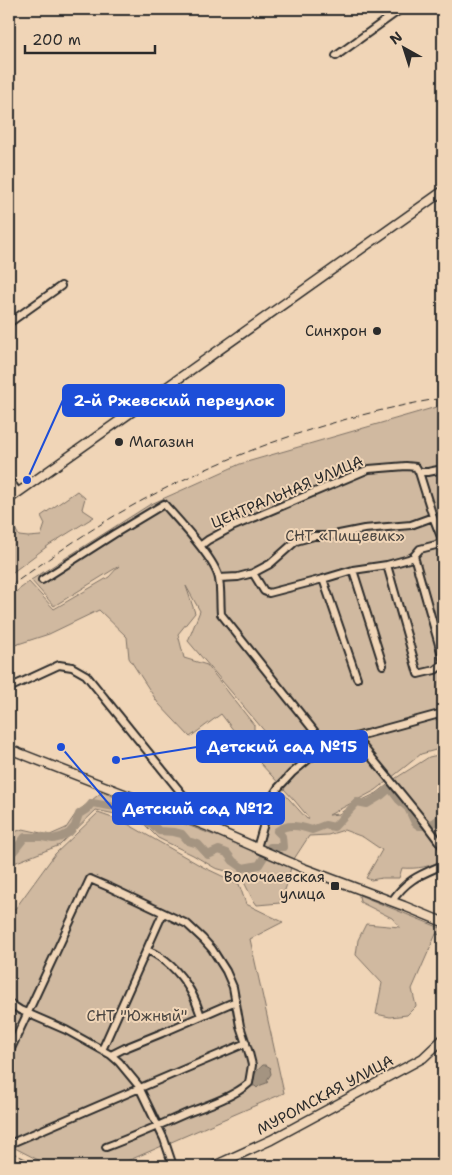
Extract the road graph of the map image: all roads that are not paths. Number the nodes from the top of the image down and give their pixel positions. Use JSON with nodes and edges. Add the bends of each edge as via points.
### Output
{"nodes":[{"id":1,"x":401,"y":9,"type":"edge"},
{"id":2,"x":336,"y":56,"type":"dead end"},
{"id":3,"x":443,"y":191,"type":"edge"},
{"id":4,"x":61,"y":286,"type":"dead end"},
{"id":5,"x":9,"y":323,"type":"edge"},
{"id":6,"x":443,"y":469,"type":"edge"},
{"id":7,"x":419,"y":472,"type":"junction"},
{"id":8,"x":9,"y":480,"type":"edge"},
{"id":9,"x":18,"y":492,"type":"junction"},
{"id":10,"x":9,"y":499,"type":"edge"},
{"id":11,"x":433,"y":518,"type":"junction"},
{"id":12,"x":443,"y":541,"type":"edge"},
{"id":13,"x":200,"y":546,"type":"junction"},
{"id":14,"x":414,"y":556,"type":"junction"},
{"id":15,"x":387,"y":565,"type":"junction"},
{"id":16,"x":353,"y":570,"type":"junction"},
{"id":17,"x":253,"y":573,"type":"junction"},
{"id":18,"x":219,"y":578,"type":"junction"},
{"id":19,"x":323,"y":579,"type":"junction"},
{"id":20,"x":42,"y":580,"type":"dead end"},
{"id":21,"x":443,"y":659,"type":"edge"},
{"id":22,"x":383,"y":664,"type":"dead end"},
{"id":23,"x":443,"y":664,"type":"edge"},
{"id":24,"x":357,"y":678,"type":"dead end"},
{"id":25,"x":9,"y":688,"type":"edge"},
{"id":26,"x":443,"y":713,"type":"edge"},
{"id":27,"x":355,"y":737,"type":"junction"},
{"id":28,"x":327,"y":747,"type":"junction"},
{"id":29,"x":9,"y":749,"type":"edge"},
{"id":30,"x":209,"y":827,"type":"junction"},
{"id":31,"x":443,"y":847,"type":"edge"},
{"id":32,"x":256,"y":848,"type":"junction"},
{"id":33,"x":443,"y":864,"type":"edge"},
{"id":34,"x":392,"y":902,"type":"junction"},
{"id":35,"x":163,"y":913,"type":"junction"},
{"id":36,"x":443,"y":922,"type":"edge"},
{"id":37,"x":147,"y":950,"type":"junction"},
{"id":38,"x":236,"y":1001,"type":"junction"},
{"id":39,"x":9,"y":1004,"type":"edge"},
{"id":40,"x":27,"y":1013,"type":"junction"},
{"id":41,"x":201,"y":1016,"type":"junction"},
{"id":42,"x":443,"y":1039,"type":"edge"},
{"id":43,"x":246,"y":1043,"type":"junction"},
{"id":44,"x":102,"y":1050,"type":"junction"},
{"id":45,"x":9,"y":1053,"type":"edge"},
{"id":46,"x":111,"y":1055,"type":"junction"},
{"id":47,"x":139,"y":1088,"type":"junction"},
{"id":48,"x":158,"y":1127,"type":"junction"},
{"id":49,"x":14,"y":1142,"type":"dead end"},
{"id":50,"x":106,"y":1148,"type":"dead end"},
{"id":51,"x":173,"y":1166,"type":"edge"},
{"id":52,"x":214,"y":1166,"type":"edge"}],
"edges":[{"from":1,"to":2,"type":"street"},
{"from":3,"to":9,"type":"main road"},
{"from":4,"to":5,"type":"street"},
{"from":6,"to":7,"type":"street","name":"ЦЕНТРАЛЬНАЯ УЛИЦА"},
{"from":7,"to":11,"type":"street"},
{"from":7,"to":13,"type":"street","name":"ЦЕНТРАЛЬНАЯ УЛИЦА","via":[[416,467],[406,466],[369,470],[232,527]]},
{"from":8,"to":9,"type":"street"},
{"from":9,"to":10,"type":"main road"},
{"from":11,"to":12,"type":"street"},
{"from":11,"to":17,"type":"street","via":[[411,525],[364,529],[296,541],[270,564]]},
{"from":12,"to":14,"type":"street","via":[[420,549]]},
{"from":13,"to":18,"type":"street"},
{"from":13,"to":20,"type":"street","via":[[164,504]]},
{"from":14,"to":15,"type":"street"},
{"from":14,"to":21,"type":"street"},
{"from":15,"to":16,"type":"street"},
{"from":15,"to":23,"type":"street","via":[[418,674],[435,670]]},
{"from":16,"to":19,"type":"street"},
{"from":16,"to":22,"type":"street"},
{"from":17,"to":18,"type":"street"},
{"from":17,"to":19,"type":"street","via":[[264,591],[269,593]]},
{"from":18,"to":28,"type":"street","via":[[221,614]]},
{"from":19,"to":24,"type":"street"},
{"from":25,"to":30,"type":"street","via":[[59,665],[72,667],[86,675]]},
{"from":26,"to":27,"type":"street"},
{"from":27,"to":28,"type":"street"},
{"from":27,"to":31,"type":"street"},
{"from":28,"to":32,"type":"street","via":[[292,773],[278,788],[269,805]]},
{"from":29,"to":30,"type":"main road"},
{"from":30,"to":32,"type":"main road"},
{"from":32,"to":34,"type":"main road"},
{"from":33,"to":34,"type":"street","via":[[406,884]]},
{"from":34,"to":36,"type":"main road"},
{"from":35,"to":37,"type":"street"},
{"from":35,"to":38,"type":"street","via":[[187,924],[204,939],[226,971]]},
{"from":35,"to":40,"type":"street","via":[[90,879]]},
{"from":37,"to":41,"type":"street","via":[[164,959],[178,974],[190,990]]},
{"from":37,"to":44,"type":"street"},
{"from":38,"to":41,"type":"street"},
{"from":38,"to":43,"type":"street"},
{"from":39,"to":40,"type":"street"},
{"from":40,"to":44,"type":"street"},
{"from":40,"to":45,"type":"street"},
{"from":41,"to":46,"type":"street"},
{"from":42,"to":52,"type":"main road","name":"МУРОМСКАЯ УЛИЦА","via":[[423,1058],[271,1140]]},
{"from":43,"to":47,"type":"street"},
{"from":43,"to":48,"type":"street","via":[[252,1065],[246,1086]]},
{"from":44,"to":46,"type":"street"},
{"from":46,"to":47,"type":"street"},
{"from":47,"to":48,"type":"street"},
{"from":47,"to":49,"type":"street"},
{"from":48,"to":50,"type":"street"},
{"from":48,"to":51,"type":"street"}]}
